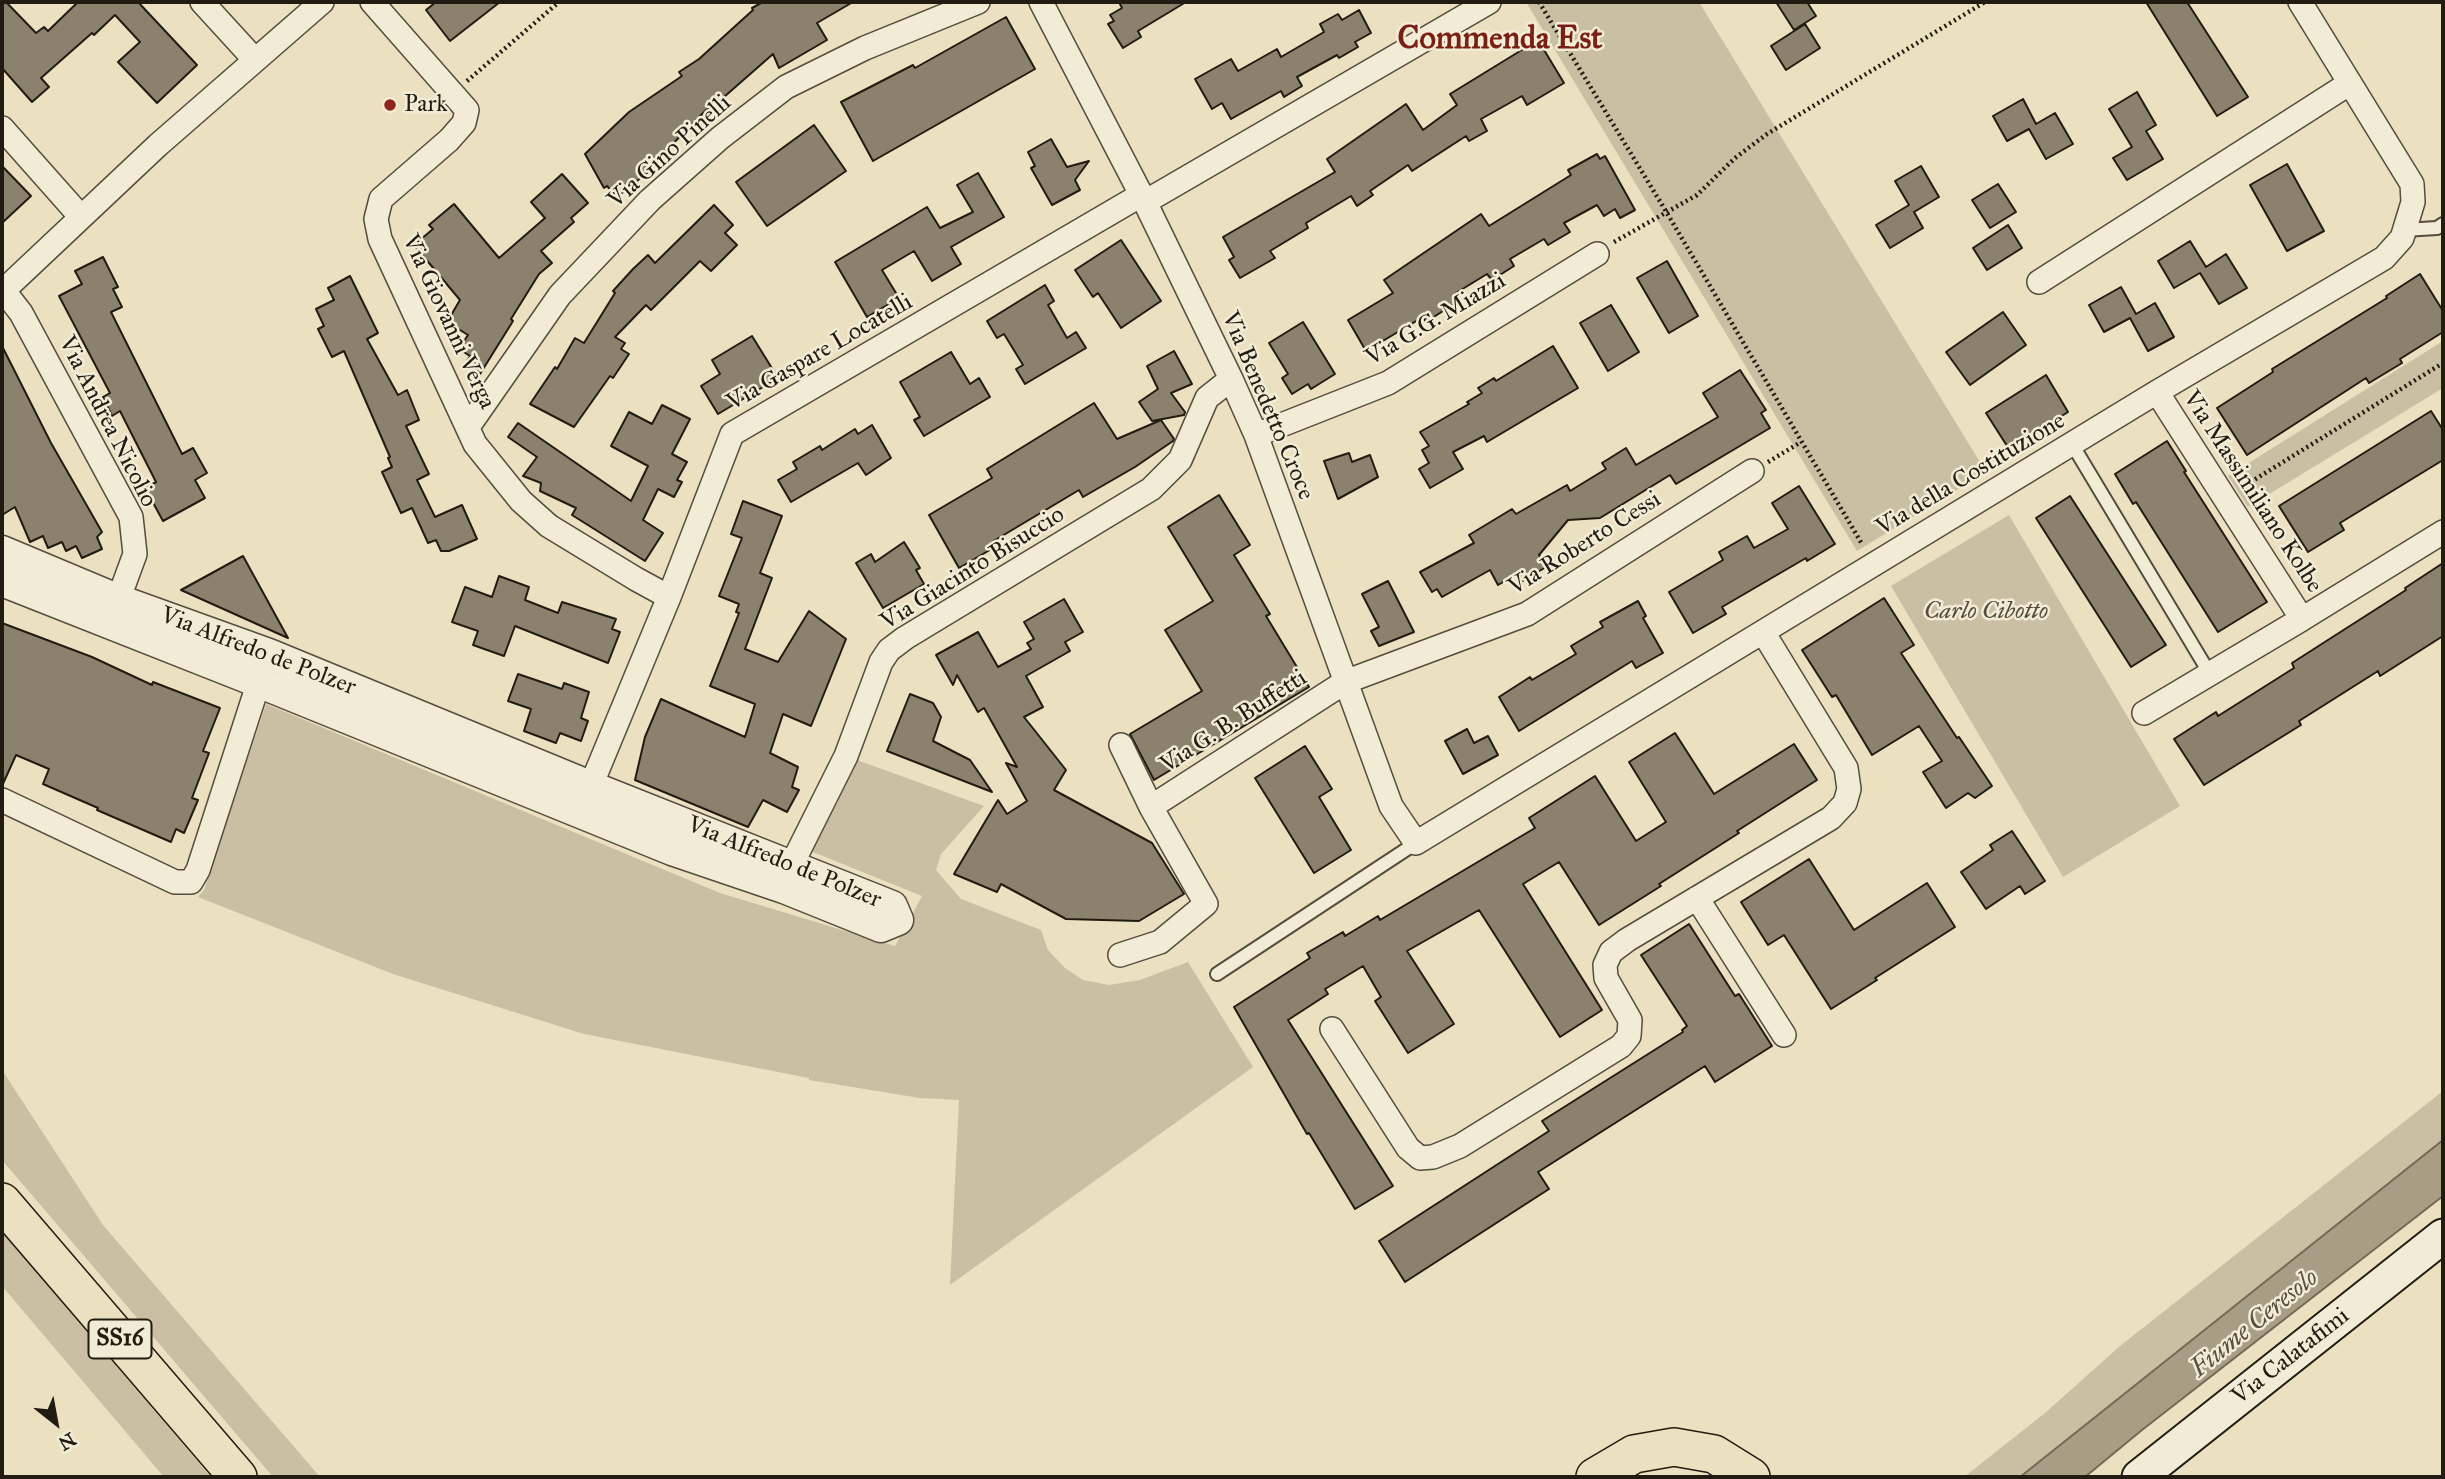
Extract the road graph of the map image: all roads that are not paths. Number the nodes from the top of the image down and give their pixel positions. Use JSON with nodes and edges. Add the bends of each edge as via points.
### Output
{"nodes":[{"id":1,"x":202,"y":2,"type":"edge"},
{"id":2,"x":322,"y":2,"type":"edge"},
{"id":3,"x":372,"y":2,"type":"edge"},
{"id":4,"x":978,"y":2,"type":"edge"},
{"id":5,"x":1041,"y":2,"type":"edge"},
{"id":6,"x":1489,"y":2,"type":"edge"},
{"id":7,"x":2300,"y":2,"type":"edge"},
{"id":8,"x":255,"y":60,"type":"junction"},
{"id":9,"x":2350,"y":83,"type":"junction"},
{"id":10,"x":2,"y":128,"type":"edge"},
{"id":11,"x":1143,"y":199,"type":"junction"},
{"id":12,"x":81,"y":217,"type":"junction"},
{"id":13,"x":2443,"y":225,"type":"edge"},
{"id":14,"x":2404,"y":230,"type":"junction"},
{"id":15,"x":1597,"y":254,"type":"road end"},
{"id":16,"x":2039,"y":282,"type":"dead end"},
{"id":17,"x":3,"y":292,"type":"edge"},
{"id":18,"x":1231,"y":379,"type":"junction"},
{"id":19,"x":2157,"y":392,"type":"junction"},
{"id":20,"x":468,"y":427,"type":"junction"},
{"id":21,"x":1256,"y":435,"type":"junction"},
{"id":22,"x":2072,"y":444,"type":"junction"},
{"id":23,"x":1752,"y":471,"type":"road end"},
{"id":24,"x":2443,"y":532,"type":"edge"},
{"id":25,"x":2,"y":551,"type":"edge"},
{"id":26,"x":2,"y":581,"type":"edge"},
{"id":27,"x":669,"y":597,"type":"junction"},
{"id":28,"x":114,"y":612,"type":"junction"},
{"id":29,"x":2302,"y":619,"type":"junction"},
{"id":30,"x":1763,"y":632,"type":"junction"},
{"id":31,"x":269,"y":654,"type":"junction"},
{"id":32,"x":2210,"y":674,"type":"junction"},
{"id":33,"x":258,"y":682,"type":"junction"},
{"id":34,"x":1345,"y":682,"type":"junction"},
{"id":35,"x":2144,"y":713,"type":"dead end"},
{"id":36,"x":1121,"y":745,"type":"dead end"},
{"id":37,"x":2,"y":800,"type":"edge"},
{"id":38,"x":586,"y":800,"type":"junction"},
{"id":39,"x":1151,"y":807,"type":"junction"},
{"id":40,"x":1416,"y":843,"type":"junction"},
{"id":41,"x":787,"y":877,"type":"joint"},
{"id":42,"x":1697,"y":898,"type":"junction"},
{"id":43,"x":1120,"y":955,"type":"dead end"},
{"id":44,"x":1217,"y":974,"type":"dead end"},
{"id":45,"x":1332,"y":1029,"type":"dead end"},
{"id":46,"x":1784,"y":1035,"type":"dead end"},
{"id":47,"x":2,"y":1202,"type":"edge"},
{"id":48,"x":2443,"y":1236,"type":"edge"},
{"id":49,"x":237,"y":1477,"type":"edge"},
{"id":50,"x":1595,"y":1477,"type":"edge"},
{"id":51,"x":1751,"y":1477,"type":"edge"},
{"id":52,"x":2139,"y":1477,"type":"edge"}],
"edges":[{"from":1,"to":8,"type":"street"},
{"from":2,"to":8,"type":"street","name":"Via Andrea Nicolio"},
{"from":3,"to":20,"type":"street","name":"Via Giovanni Verga","via":[[467,110],[464,122],[449,140],[381,199],[376,219],[380,239]]},
{"from":4,"to":20,"type":"street","name":"Via Gino Pinelli","via":[[865,48],[786,87],[720,138],[650,200],[560,295]]},
{"from":5,"to":11,"type":"street","name":"Via Benedetto Croce"},
{"from":6,"to":11,"type":"street","name":"Via Gaspare Locatelli"},
{"from":7,"to":9,"type":"street","name":"Via della Costituzione"},
{"from":8,"to":12,"type":"street","name":"Via Andrea Nicolio"},
{"from":9,"to":14,"type":"street","name":"Via della Costituzione","via":[[2412,184],[2413,202]]},
{"from":9,"to":16,"type":"street"},
{"from":10,"to":12,"type":"street"},
{"from":11,"to":18,"type":"street","name":"Via Benedetto Croce"},
{"from":11,"to":27,"type":"street","name":"Via Gaspare Locatelli","via":[[732,434]]},
{"from":12,"to":17,"type":"street","name":"Via Andrea Nicolio"},
{"from":13,"to":14,"type":"lane"},
{"from":14,"to":19,"type":"street","name":"Via della Costituzione","via":[[2384,258]]},
{"from":15,"to":21,"type":"street","name":"Via G.G. Miazzi","via":[[1388,383]]},
{"from":17,"to":28,"type":"street","name":"Via Andrea Nicolio","via":[[20,313],[131,517],[135,554]]},
{"from":18,"to":21,"type":"street","name":"Via Benedetto Croce"},
{"from":18,"to":41,"type":"street","name":"Via Giacinto Bisuccio","via":[[1207,398],[1180,460],[1151,489],[889,650],[846,756]]},
{"from":19,"to":22,"type":"street","name":"Via della Costituzione"},
{"from":19,"to":29,"type":"street","name":"Via Massimiliano Kolbe"},
{"from":20,"to":27,"type":"street","name":"Via Giovanni Verga","via":[[475,444],[520,501],[549,526]]},
{"from":21,"to":34,"type":"street","name":"Via Benedetto Croce"},
{"from":22,"to":30,"type":"street","name":"Via della Costituzione"},
{"from":22,"to":32,"type":"lane"},
{"from":23,"to":34,"type":"street","name":"Via Roberto Cessi","via":[[1527,614]]},
{"from":24,"to":29,"type":"street","name":"Via Massimiliano Kolbe"},
{"from":25,"to":28,"type":"street","name":"Via Alfredo de Polzer"},
{"from":26,"to":28,"type":"street","name":"Via Alfredo de Polzer"},
{"from":27,"to":38,"type":"street","name":"Via Gaspare Locatelli"},
{"from":28,"to":31,"type":"street","name":"Via Alfredo de Polzer"},
{"from":28,"to":33,"type":"street","name":"Via Alfredo de Polzer"},
{"from":29,"to":32,"type":"street","name":"Via Massimiliano Kolbe"},
{"from":30,"to":40,"type":"street","name":"Via della Costituzione"},
{"from":30,"to":42,"type":"street","via":[[1846,768],[1849,789],[1845,803],[1831,818]]},
{"from":31,"to":33,"type":"street"},
{"from":31,"to":38,"type":"street","name":"Via Alfredo de Polzer"},
{"from":32,"to":35,"type":"street","name":"Via Massimiliano Kolbe"},
{"from":33,"to":37,"type":"street","via":[[191,882],[175,882]]},
{"from":33,"to":38,"type":"street","name":"Via Alfredo de Polzer"},
{"from":34,"to":39,"type":"street","name":"Via G. B. Buffetti"},
{"from":34,"to":40,"type":"street","name":"Via Benedetto Croce","via":[[1391,806]]},
{"from":36,"to":39,"type":"street"},
{"from":38,"to":41,"type":"street","name":"Via Alfredo de Polzer","via":[[672,850]]},
{"from":39,"to":43,"type":"street","via":[[1206,904],[1160,942]]},
{"from":40,"to":44,"type":"lane"},
{"from":42,"to":45,"type":"street","via":[[1611,952],[1605,978],[1630,1020],[1629,1036],[1621,1046],[1460,1146],[1433,1157],[1420,1158],[1408,1148]]},
{"from":42,"to":46,"type":"street"},
{"from":47,"to":49,"type":"main road","number":"SS16"},
{"from":48,"to":52,"type":"main road","name":"Via Calatafimi"},
{"from":50,"to":51,"type":"main road","via":[[1634,1454],[1674,1447],[1714,1454]]}]}
